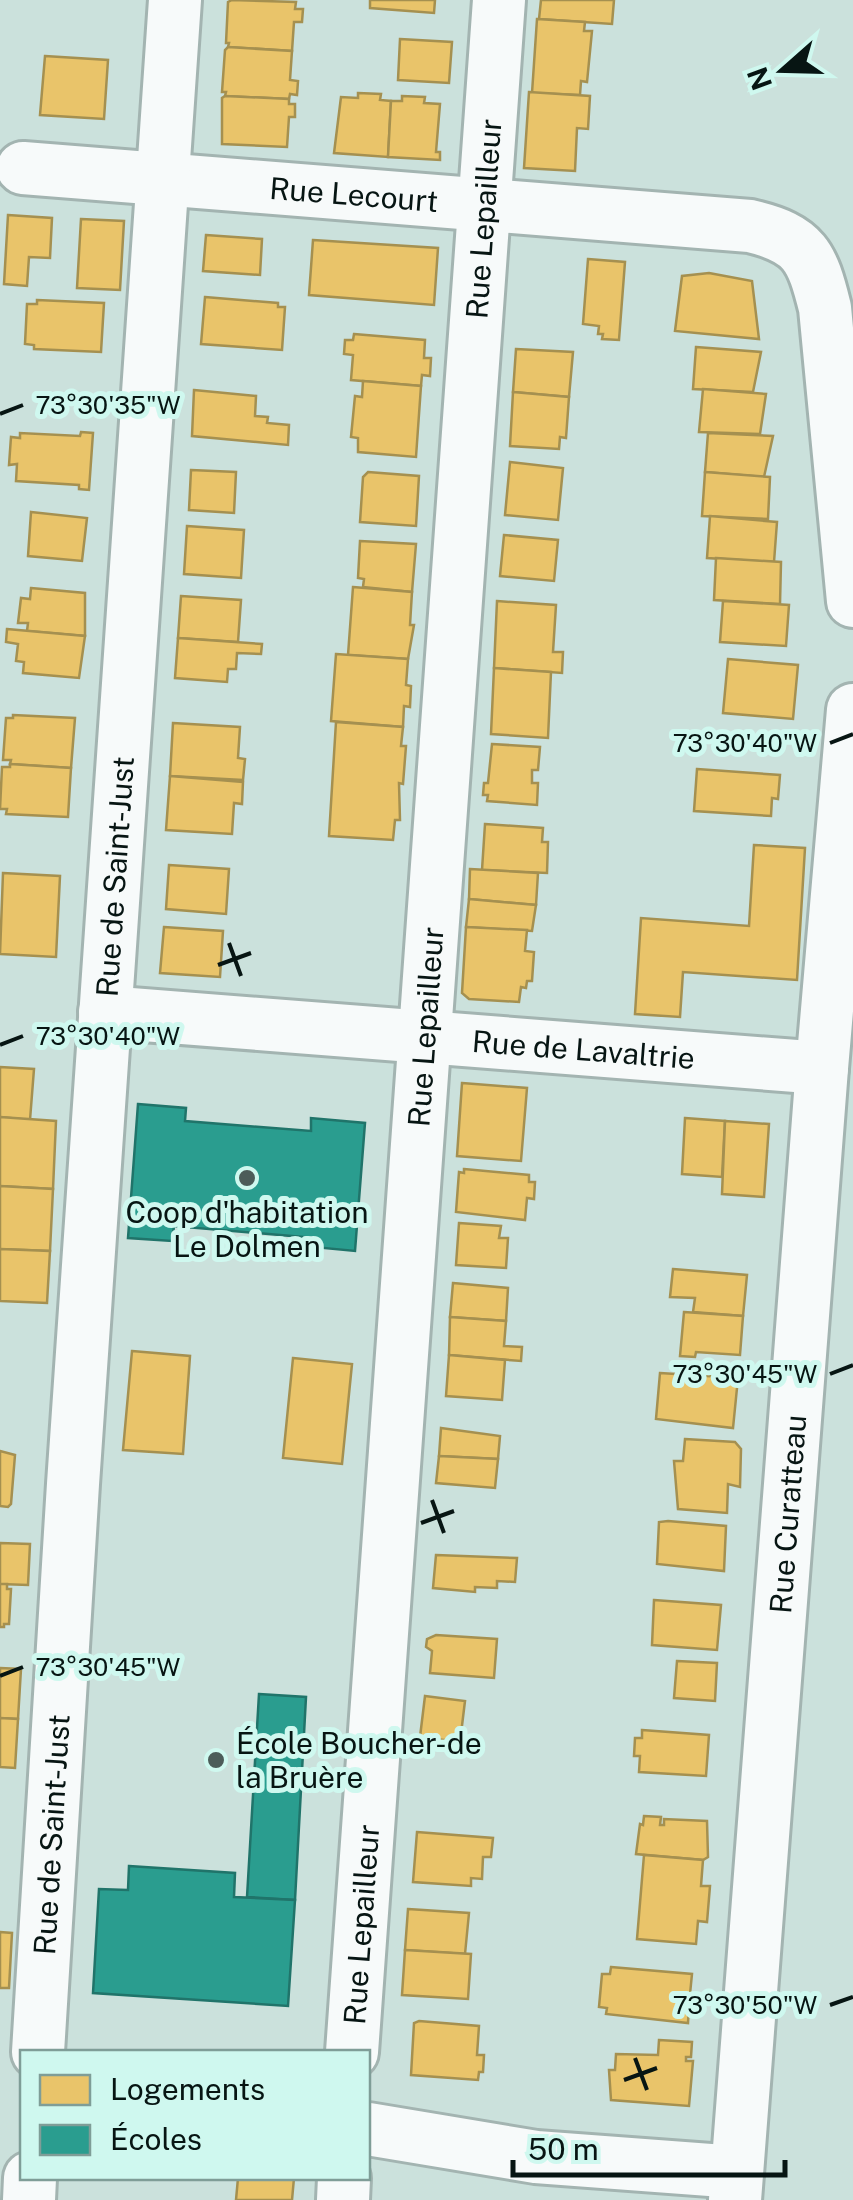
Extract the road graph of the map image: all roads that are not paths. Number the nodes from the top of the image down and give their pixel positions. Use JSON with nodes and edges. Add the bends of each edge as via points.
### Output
{"nodes":[{"id":1,"x":175,"y":0,"type":"edge"},
{"id":2,"x":498,"y":0,"type":"edge"},
{"id":3,"x":23,"y":168,"type":"dead end"},
{"id":4,"x":164,"y":179,"type":"junction"},
{"id":5,"x":485,"y":202,"type":"junction"},
{"id":6,"x":853,"y":601,"type":"edge"},
{"id":7,"x":853,"y":710,"type":"edge"},
{"id":8,"x":105,"y":1012,"type":"junction"},
{"id":9,"x":425,"y":1037,"type":"junction"},
{"id":10,"x":822,"y":1068,"type":"junction"},
{"id":11,"x":38,"y":2050,"type":"edge"},
{"id":12,"x":352,"y":2050,"type":"edge"},
{"id":13,"x":370,"y":2129,"type":"edge"},
{"id":14,"x":736,"y":2186,"type":"edge"}],
"edges":[{"from":1,"to":4,"type":"street","name":"Rue de Saint-Just"},
{"from":2,"to":5,"type":"street","name":"Rue Lepailleur"},
{"from":3,"to":4,"type":"street","name":"Rue Lecourt"},
{"from":4,"to":5,"type":"street","name":"Rue Lecourt"},
{"from":4,"to":8,"type":"street","name":"Rue de Saint-Just"},
{"from":5,"to":6,"type":"street","name":"Rue Lecourt","via":[[750,226],[778,232],[802,248],[825,308]]},
{"from":5,"to":9,"type":"street","name":"Rue Lepailleur"},
{"from":7,"to":10,"type":"street","name":"Rue Curatteau"},
{"from":8,"to":9,"type":"street","name":"Rue de Lavaltrie"},
{"from":8,"to":11,"type":"street","name":"Rue de Saint-Just"},
{"from":9,"to":10,"type":"street","name":"Rue de Lavaltrie"},
{"from":9,"to":12,"type":"street","name":"Rue Lepailleur"},
{"from":10,"to":14,"type":"street","name":"Rue Curatteau"},
{"from":13,"to":14,"type":"street"}]}
